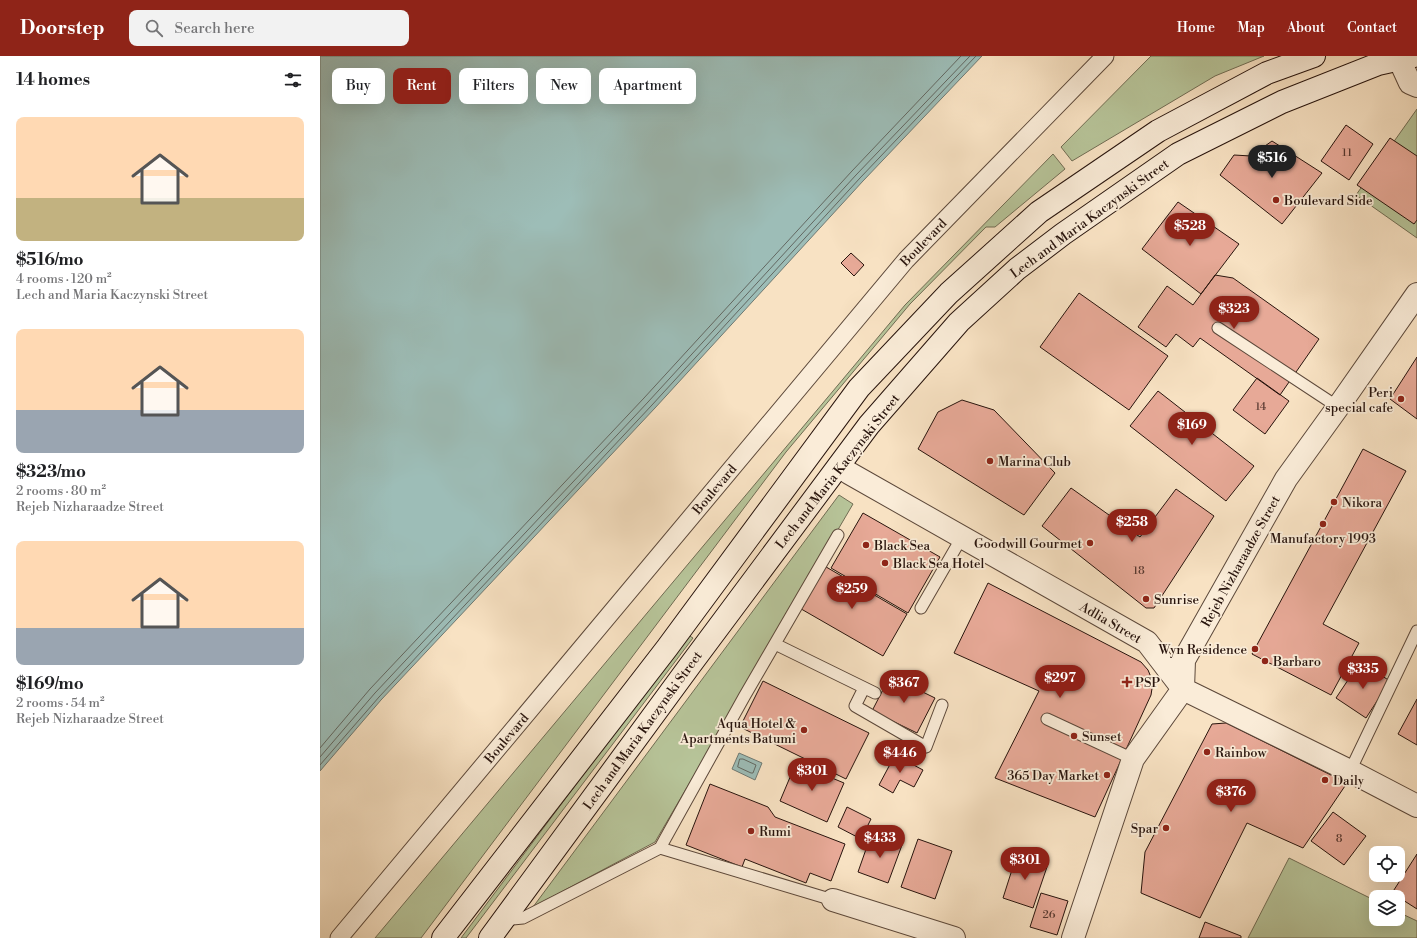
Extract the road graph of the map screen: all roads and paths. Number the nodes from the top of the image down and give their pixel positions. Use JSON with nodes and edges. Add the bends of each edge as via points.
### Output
{"nodes":[{"id":1,"x":1105,"y":56,"type":"edge"},
{"id":2,"x":1314,"y":56,"type":"edge"},
{"id":3,"x":1406,"y":57,"type":"edge"},
{"id":4,"x":1417,"y":86,"type":"edge"},
{"id":5,"x":1417,"y":294,"type":"edge"},
{"id":6,"x":1218,"y":328,"type":"dead end"},
{"id":7,"x":1338,"y":407,"type":"junction"},
{"id":8,"x":839,"y":466,"type":"junction"},
{"id":9,"x":838,"y":535,"type":"dead end"},
{"id":10,"x":962,"y":537,"type":"junction"},
{"id":11,"x":922,"y":608,"type":"dead end"},
{"id":12,"x":1417,"y":631,"type":"edge"},
{"id":13,"x":775,"y":644,"type":"junction"},
{"id":14,"x":864,"y":688,"type":"junction"},
{"id":15,"x":1182,"y":689,"type":"junction"},
{"id":16,"x":875,"y":693,"type":"dead end"},
{"id":17,"x":942,"y":706,"type":"dead end"},
{"id":18,"x":1047,"y":719,"type":"dead end"},
{"id":19,"x":1133,"y":759,"type":"junction"},
{"id":20,"x":1350,"y":771,"type":"junction"},
{"id":21,"x":1417,"y":806,"type":"edge"},
{"id":22,"x":660,"y":848,"type":"junction"},
{"id":23,"x":833,"y":900,"type":"joint"},
{"id":24,"x":504,"y":920,"type":"junction"},
{"id":25,"x":339,"y":938,"type":"edge"},
{"id":26,"x":443,"y":938,"type":"edge"},
{"id":27,"x":490,"y":938,"type":"edge"},
{"id":28,"x":954,"y":938,"type":"edge"},
{"id":29,"x":1073,"y":938,"type":"edge"}],
"edges":[{"from":1,"to":25,"type":"street","name":"Boulevard","via":[[906,260]]},
{"from":2,"to":26,"type":"main road","via":[[1267,73],[1158,131],[1039,212],[949,293],[860,388],[667,648]]},
{"from":3,"to":4,"type":"main road","via":[[1410,83]]},
{"from":3,"to":8,"type":"main road","name":"Lech and Maria Kaczynski Street","via":[[1378,64],[1282,102],[1178,154],[1063,234],[1017,269],[959,322],[869,425]]},
{"from":5,"to":7,"type":"main road","name":"Rejeb Nizharaadze Street"},
{"from":6,"to":7,"type":"lane"},
{"from":7,"to":15,"type":"main road","name":"Rejeb Nizharaadze Street","via":[[1286,479],[1184,660]]},
{"from":8,"to":10,"type":"main road","name":"Adlia Street"},
{"from":8,"to":24,"type":"main road","name":"Lech and Maria Kaczynski Street"},
{"from":9,"to":13,"type":"lane"},
{"from":10,"to":11,"type":"lane"},
{"from":10,"to":15,"type":"main road","name":"Adlia Street","via":[[1147,642]]},
{"from":12,"to":20,"type":"lane"},
{"from":13,"to":14,"type":"lane"},
{"from":13,"to":22,"type":"lane"},
{"from":14,"to":16,"type":"lane"},
{"from":14,"to":17,"type":"lane","via":[[855,706],[926,747]]},
{"from":15,"to":19,"type":"main road"},
{"from":15,"to":20,"type":"main road","name":"Adlia Street"},
{"from":18,"to":19,"type":"lane"},
{"from":19,"to":29,"type":"main road"},
{"from":20,"to":21,"type":"main road","name":"Adlia Street"},
{"from":22,"to":23,"type":"lane"},
{"from":22,"to":24,"type":"lane","via":[[523,918]]},
{"from":23,"to":28,"type":"main road"},
{"from":24,"to":27,"type":"main road","name":"Lech and Maria Kaczynski Street"}]}
